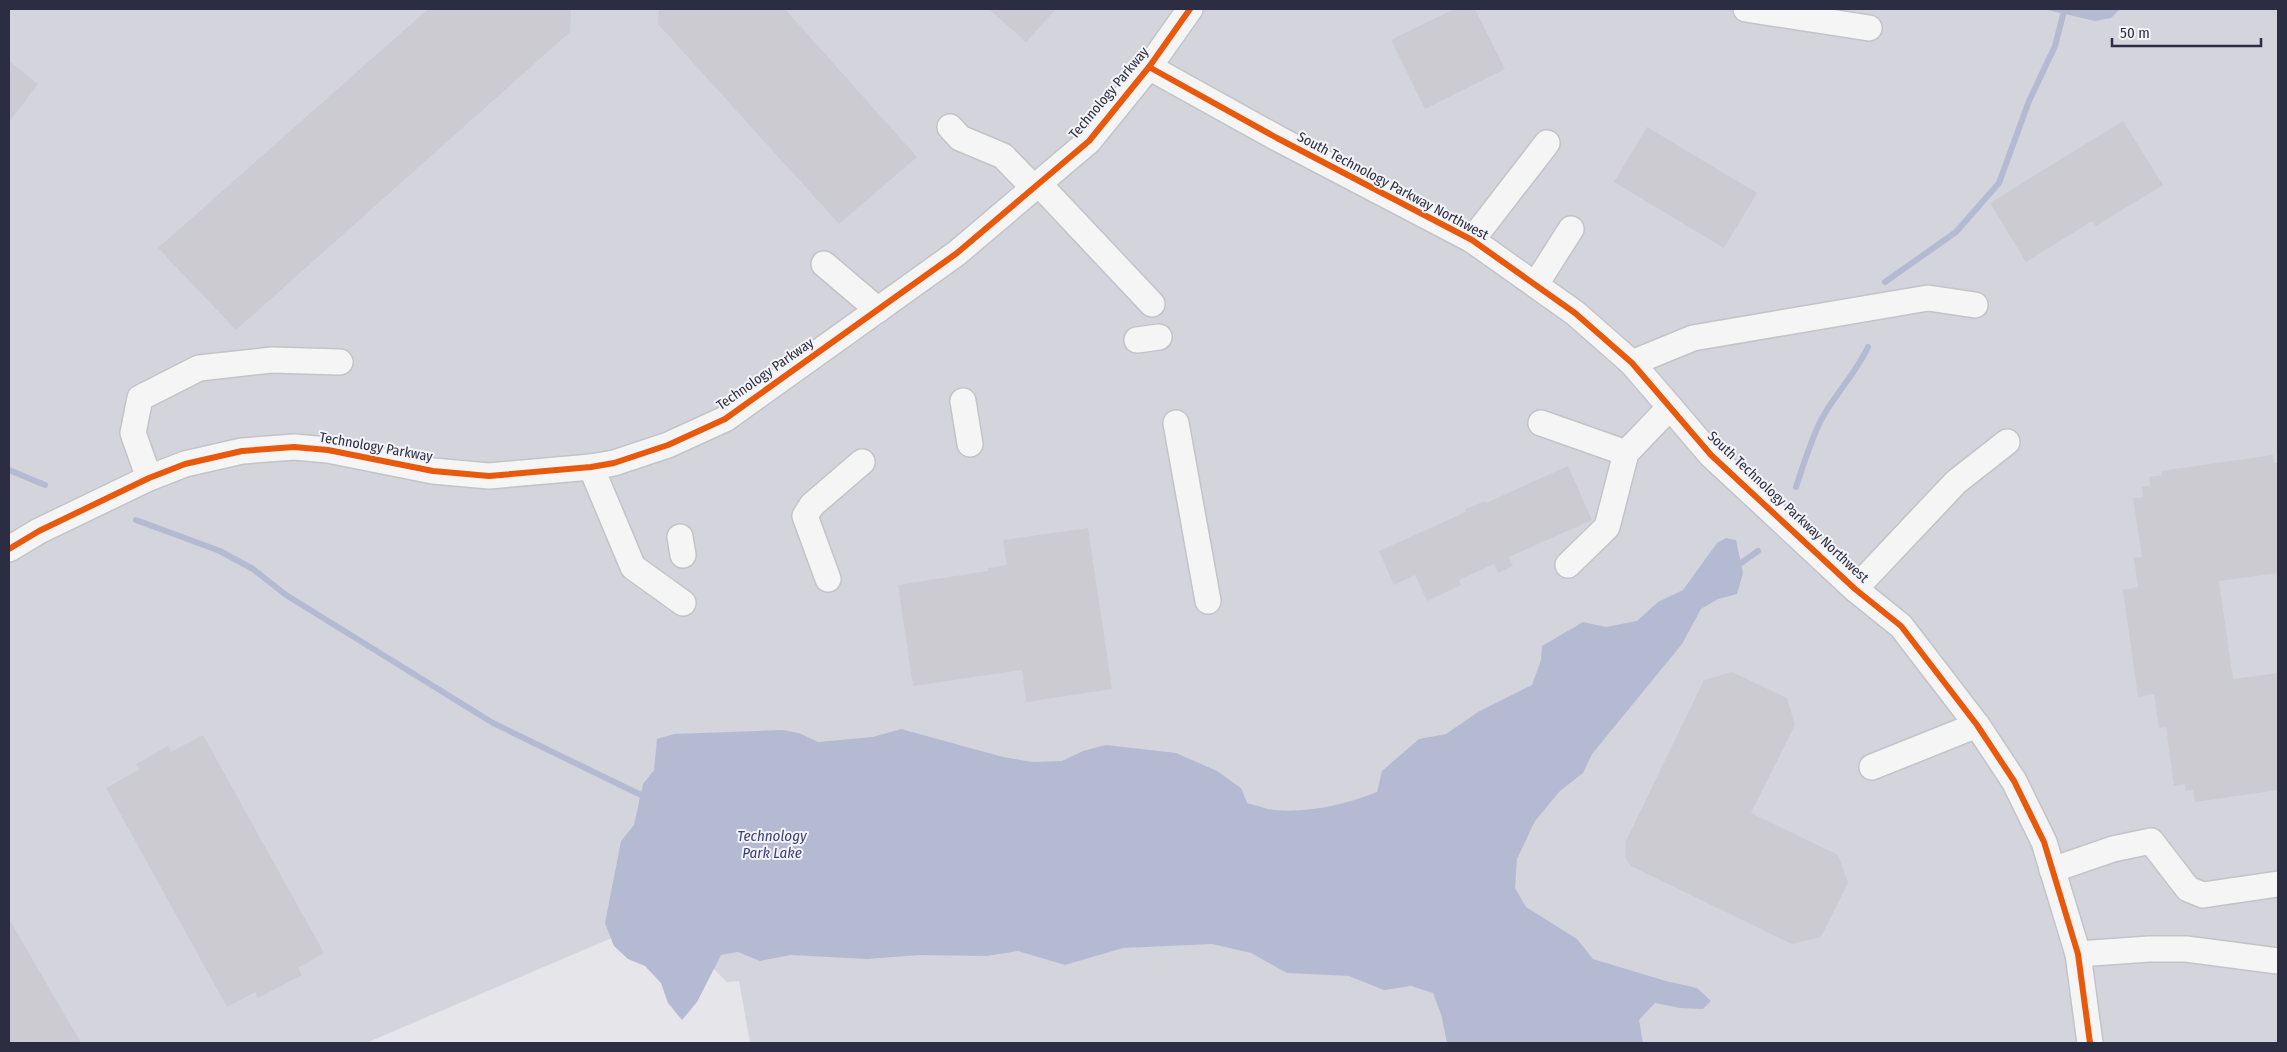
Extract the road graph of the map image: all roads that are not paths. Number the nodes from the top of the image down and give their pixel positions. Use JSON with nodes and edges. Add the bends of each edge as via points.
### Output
{"nodes":[{"id":1,"x":1190,"y":9,"type":"edge"},
{"id":2,"x":1746,"y":9,"type":"edge"},
{"id":3,"x":1869,"y":28,"type":"dead end"},
{"id":4,"x":1149,"y":67,"type":"junction"},
{"id":5,"x":950,"y":127,"type":"dead end"},
{"id":6,"x":1547,"y":143,"type":"dead end"},
{"id":7,"x":1036,"y":186,"type":"junction"},
{"id":8,"x":1571,"y":229,"type":"dead end"},
{"id":9,"x":1472,"y":240,"type":"junction"},
{"id":10,"x":824,"y":264,"type":"dead end"},
{"id":11,"x":1536,"y":284,"type":"junction"},
{"id":12,"x":1152,"y":304,"type":"dead end"},
{"id":13,"x":1975,"y":305,"type":"dead end"},
{"id":14,"x":878,"y":310,"type":"junction"},
{"id":15,"x":340,"y":362,"type":"dead end"},
{"id":16,"x":1632,"y":362,"type":"junction"},
{"id":17,"x":963,"y":401,"type":"dead end"},
{"id":18,"x":1670,"y":407,"type":"junction"},
{"id":19,"x":1176,"y":423,"type":"dead end"},
{"id":20,"x":1540,"y":423,"type":"dead end"},
{"id":21,"x":2007,"y":442,"type":"dead end"},
{"id":22,"x":972,"y":444,"type":"dead end"},
{"id":23,"x":1626,"y":453,"type":"junction"},
{"id":24,"x":862,"y":462,"type":"dead end"},
{"id":25,"x":591,"y":467,"type":"junction"},
{"id":26,"x":149,"y":478,"type":"junction"},
{"id":27,"x":9,"y":549,"type":"edge"},
{"id":28,"x":1568,"y":565,"type":"dead end"},
{"id":29,"x":828,"y":579,"type":"dead end"},
{"id":30,"x":1855,"y":589,"type":"junction"},
{"id":31,"x":1208,"y":601,"type":"dead end"},
{"id":32,"x":683,"y":603,"type":"dead end"},
{"id":33,"x":1976,"y":725,"type":"junction"},
{"id":34,"x":1872,"y":767,"type":"dead end"},
{"id":35,"x":2052,"y":870,"type":"junction"},
{"id":36,"x":2278,"y":884,"type":"edge"},
{"id":37,"x":2078,"y":954,"type":"junction"},
{"id":38,"x":2278,"y":961,"type":"edge"},
{"id":39,"x":2090,"y":1043,"type":"edge"}],
"edges":[{"from":1,"to":4,"type":"street","name":"Technology Parkway"},
{"from":2,"to":3,"type":"street"},
{"from":4,"to":7,"type":"street","name":"Technology Parkway","via":[[1090,141]]},
{"from":4,"to":9,"type":"street","name":"South Technology Parkway Northwest"},
{"from":5,"to":7,"type":"street","via":[[960,138],[1003,156]]},
{"from":6,"to":9,"type":"street"},
{"from":7,"to":12,"type":"street"},
{"from":7,"to":14,"type":"street","name":"Technology Parkway","via":[[957,254]]},
{"from":8,"to":11,"type":"street"},
{"from":9,"to":11,"type":"street","name":"South Technology Parkway Northwest"},
{"from":10,"to":14,"type":"street"},
{"from":11,"to":16,"type":"street","name":"South Technology Parkway Northwest"},
{"from":13,"to":16,"type":"street","via":[[1928,298],[1771,324],[1693,338]]},
{"from":14,"to":25,"type":"street","name":"Technology Parkway","via":[[725,419],[668,445]]},
{"from":15,"to":26,"type":"street","via":[[272,360],[198,368],[140,398],[133,433]]},
{"from":16,"to":18,"type":"street","name":"South Technology Parkway Northwest"},
{"from":17,"to":22,"type":"street"},
{"from":18,"to":23,"type":"street"},
{"from":18,"to":30,"type":"street","name":"South Technology Parkway Northwest","via":[[1711,455]]},
{"from":19,"to":31,"type":"street"},
{"from":20,"to":23,"type":"street"},
{"from":21,"to":30,"type":"street","via":[[1956,482]]},
{"from":23,"to":28,"type":"street","via":[[1607,527]]},
{"from":24,"to":29,"type":"street","via":[[812,504],[805,516]]},
{"from":25,"to":26,"type":"street","name":"Technology Parkway","via":[[489,476],[433,471],[328,450],[294,447],[242,451],[185,464]]},
{"from":25,"to":32,"type":"street","via":[[633,568]]},
{"from":26,"to":27,"type":"street","name":"Technology Parkway"},
{"from":30,"to":33,"type":"street","name":"South Technology Parkway Northwest","via":[[1901,626]]},
{"from":33,"to":34,"type":"street"},
{"from":33,"to":35,"type":"street","name":"South Technology Parkway Northwest","via":[[2014,781],[2044,842]]},
{"from":35,"to":36,"type":"street","via":[[2113,849],[2151,841],[2188,889],[2203,895]]},
{"from":35,"to":37,"type":"street","name":"South Technology Parkway Northwest"},
{"from":37,"to":38,"type":"street","via":[[2186,949]]},
{"from":37,"to":39,"type":"street","name":"South Technology Parkway Northwest"}]}
